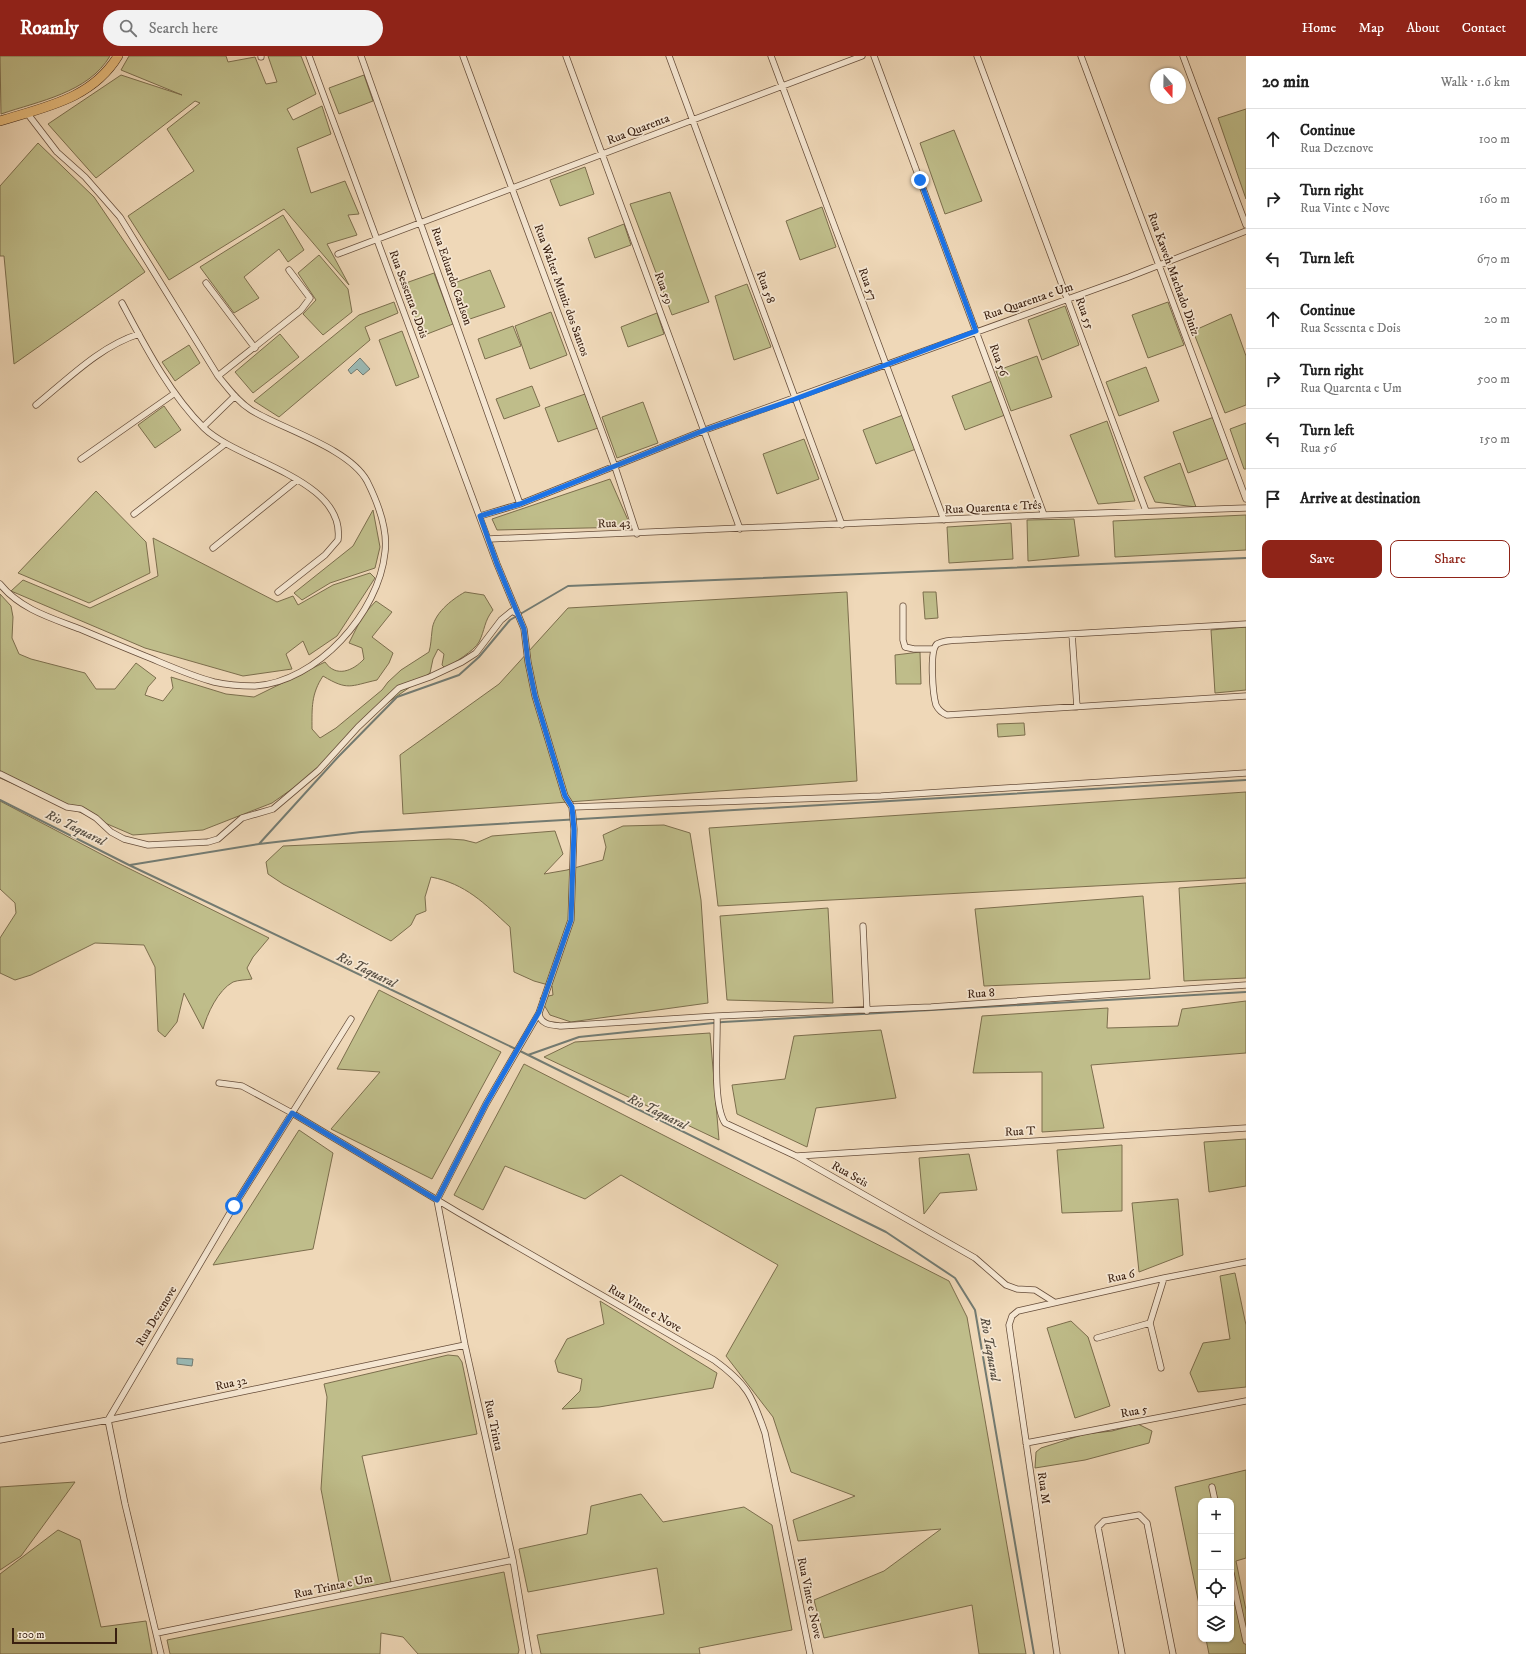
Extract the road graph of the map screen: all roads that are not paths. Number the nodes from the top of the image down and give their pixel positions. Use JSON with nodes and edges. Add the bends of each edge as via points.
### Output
{"nodes":[{"id":1,"x":118,"y":56,"type":"edge"},
{"id":2,"x":309,"y":56,"type":"edge"},
{"id":3,"x":361,"y":56,"type":"edge"},
{"id":4,"x":463,"y":56,"type":"edge"},
{"id":5,"x":566,"y":56,"type":"edge"},
{"id":6,"x":669,"y":56,"type":"edge"},
{"id":7,"x":771,"y":56,"type":"edge"},
{"id":8,"x":862,"y":56,"type":"edge"},
{"id":9,"x":874,"y":56,"type":"edge"},
{"id":10,"x":977,"y":56,"type":"edge"},
{"id":11,"x":1081,"y":56,"type":"edge"},
{"id":12,"x":1183,"y":56,"type":"edge"},
{"id":13,"x":782,"y":86,"type":"junction"},
{"id":14,"x":27,"y":112,"type":"junction"},
{"id":15,"x":692,"y":120,"type":"junction"},
{"id":16,"x":0,"y":121,"type":"edge"},
{"id":17,"x":602,"y":154,"type":"junction"},
{"id":18,"x":512,"y":187,"type":"junction"},
{"id":19,"x":421,"y":221,"type":"junction"},
{"id":20,"x":1246,"y":225,"type":"edge"},
{"id":21,"x":1246,"y":231,"type":"edge"},
{"id":22,"x":377,"y":239,"type":"junction"},
{"id":23,"x":338,"y":254,"type":"dead end"},
{"id":24,"x":1158,"y":264,"type":"junction"},
{"id":25,"x":289,"y":270,"type":"dead end"},
{"id":26,"x":206,"y":283,"type":"dead end"},
{"id":27,"x":1067,"y":299,"type":"junction"},
{"id":28,"x":122,"y":303,"type":"dead end"},
{"id":29,"x":976,"y":331,"type":"junction"},
{"id":30,"x":139,"y":334,"type":"junction"},
{"id":31,"x":255,"y":348,"type":"junction"},
{"id":32,"x":886,"y":364,"type":"junction"},
{"id":33,"x":218,"y":376,"type":"junction"},
{"id":34,"x":175,"y":393,"type":"junction"},
{"id":35,"x":235,"y":396,"type":"junction"},
{"id":36,"x":795,"y":399,"type":"junction"},
{"id":37,"x":36,"y":405,"type":"dead end"},
{"id":38,"x":203,"y":427,"type":"junction"},
{"id":39,"x":705,"y":430,"type":"junction"},
{"id":40,"x":225,"y":444,"type":"junction"},
{"id":41,"x":81,"y":458,"type":"dead end"},
{"id":42,"x":615,"y":467,"type":"junction"},
{"id":43,"x":297,"y":480,"type":"junction"},
{"id":44,"x":1246,"y":499,"type":"edge"},
{"id":45,"x":520,"y":504,"type":"junction"},
{"id":46,"x":1246,"y":508,"type":"edge"},
{"id":47,"x":1146,"y":511,"type":"junction"},
{"id":48,"x":134,"y":514,"type":"dead end"},
{"id":49,"x":1044,"y":515,"type":"junction"},
{"id":50,"x":480,"y":516,"type":"junction"},
{"id":51,"x":944,"y":520,"type":"junction"},
{"id":52,"x":842,"y":525,"type":"junction"},
{"id":53,"x":740,"y":529,"type":"junction"},
{"id":54,"x":637,"y":534,"type":"junction"},
{"id":55,"x":489,"y":539,"type":"junction"},
{"id":56,"x":213,"y":548,"type":"dead end"},
{"id":57,"x":0,"y":584,"type":"edge"},
{"id":58,"x":278,"y":592,"type":"dead end"},
{"id":59,"x":903,"y":606,"type":"dead end"},
{"id":60,"x":520,"y":617,"type":"junction"},
{"id":61,"x":1246,"y":624,"type":"edge"},
{"id":62,"x":1072,"y":634,"type":"junction"},
{"id":63,"x":934,"y":649,"type":"junction"},
{"id":64,"x":1246,"y":696,"type":"edge"},
{"id":65,"x":1077,"y":707,"type":"junction"},
{"id":66,"x":1246,"y":773,"type":"edge"},
{"id":67,"x":0,"y":774,"type":"edge"},
{"id":68,"x":572,"y":807,"type":"junction"},
{"id":69,"x":863,"y":926,"type":"dead end"},
{"id":70,"x":1246,"y":985,"type":"edge"},
{"id":71,"x":867,"y":1011,"type":"junction"},
{"id":72,"x":539,"y":1012,"type":"junction"},
{"id":73,"x":717,"y":1018,"type":"junction"},
{"id":74,"x":351,"y":1019,"type":"dead end"},
{"id":75,"x":219,"y":1083,"type":"dead end"},
{"id":76,"x":292,"y":1113,"type":"junction"},
{"id":77,"x":1246,"y":1128,"type":"edge"},
{"id":78,"x":796,"y":1156,"type":"junction"},
{"id":79,"x":437,"y":1200,"type":"junction"},
{"id":80,"x":1246,"y":1262,"type":"edge"},
{"id":81,"x":1164,"y":1278,"type":"junction"},
{"id":82,"x":1054,"y":1302,"type":"junction"},
{"id":83,"x":1150,"y":1322,"type":"junction"},
{"id":84,"x":1009,"y":1325,"type":"joint"},
{"id":85,"x":1097,"y":1338,"type":"dead end"},
{"id":86,"x":465,"y":1345,"type":"junction"},
{"id":87,"x":1161,"y":1368,"type":"dead end"},
{"id":88,"x":1246,"y":1401,"type":"edge"},
{"id":89,"x":108,"y":1420,"type":"junction"},
{"id":90,"x":0,"y":1440,"type":"edge"},
{"id":91,"x":1026,"y":1442,"type":"junction"},
{"id":92,"x":1212,"y":1487,"type":"dead end"},
{"id":93,"x":1214,"y":1498,"type":"edge"},
{"id":94,"x":513,"y":1560,"type":"junction"},
{"id":95,"x":1234,"y":1587,"type":"edge"},
{"id":96,"x":157,"y":1633,"type":"junction"},
{"id":97,"x":1246,"y":1641,"type":"edge"},
{"id":98,"x":161,"y":1654,"type":"edge"},
{"id":99,"x":529,"y":1654,"type":"edge"},
{"id":100,"x":810,"y":1654,"type":"edge"},
{"id":101,"x":1057,"y":1654,"type":"edge"},
{"id":102,"x":1122,"y":1654,"type":"edge"},
{"id":103,"x":1173,"y":1654,"type":"edge"}],
"edges":[{"from":1,"to":14,"type":"main road","via":[[103,77],[84,91],[60,102]]},
{"from":2,"to":22,"type":"street","name":"Rua Sessenta e Dois"},
{"from":3,"to":19,"type":"street","name":"Rua Eduardo Carlson"},
{"from":4,"to":18,"type":"street","name":"Rua Walter Muniz dos Santos"},
{"from":5,"to":17,"type":"street","name":"Rua 59"},
{"from":6,"to":15,"type":"street","name":"Rua 58"},
{"from":7,"to":13,"type":"street","name":"Rua 57"},
{"from":8,"to":13,"type":"street","name":"Rua Quarenta"},
{"from":9,"to":29,"type":"street","name":"Rua 56"},
{"from":10,"to":27,"type":"street","name":"Rua 55"},
{"from":11,"to":24,"type":"street","name":"Rua Kaweh Machado Diniz"},
{"from":12,"to":20,"type":"street"},
{"from":13,"to":15,"type":"street","name":"Rua Quarenta"},
{"from":13,"to":32,"type":"street","name":"Rua 57"},
{"from":14,"to":16,"type":"main road"},
{"from":14,"to":33,"type":"street","via":[[57,152],[85,177],[120,217]]},
{"from":15,"to":17,"type":"street","name":"Rua Quarenta"},
{"from":15,"to":36,"type":"street","name":"Rua 58"},
{"from":17,"to":18,"type":"street","name":"Rua Quarenta"},
{"from":17,"to":39,"type":"street","name":"Rua 59"},
{"from":18,"to":19,"type":"street","name":"Rua Quarenta"},
{"from":18,"to":42,"type":"street","name":"Rua Walter Muniz dos Santos"},
{"from":19,"to":22,"type":"street","name":"Rua Quarenta"},
{"from":19,"to":45,"type":"street","name":"Rua Eduardo Carlson"},
{"from":21,"to":24,"type":"street","name":"Rua Quarenta e Um"},
{"from":22,"to":23,"type":"street","name":"Rua Quarenta"},
{"from":22,"to":50,"type":"street","name":"Rua Sessenta e Dois"},
{"from":24,"to":27,"type":"street","name":"Rua Quarenta e Um"},
{"from":24,"to":44,"type":"street","name":"Rua Kaweh Machado Diniz"},
{"from":25,"to":31,"type":"street","via":[[310,298],[301,310]]},
{"from":26,"to":31,"type":"street"},
{"from":27,"to":29,"type":"street","name":"Rua Quarenta e Um"},
{"from":27,"to":47,"type":"street","name":"Rua 55"},
{"from":28,"to":30,"type":"street"},
{"from":29,"to":32,"type":"street","name":"Rua Quarenta e Um"},
{"from":29,"to":49,"type":"street","name":"Rua 56"},
{"from":30,"to":34,"type":"street"},
{"from":30,"to":37,"type":"street","via":[[125,338],[110,347]]},
{"from":31,"to":33,"type":"street"},
{"from":32,"to":36,"type":"street","name":"Rua Quarenta e Um"},
{"from":32,"to":51,"type":"street","name":"Rua 57"},
{"from":33,"to":35,"type":"street"},
{"from":34,"to":38,"type":"street"},
{"from":34,"to":41,"type":"street"},
{"from":35,"to":38,"type":"street"},
{"from":35,"to":57,"type":"street","via":[[249,409],[307,437],[346,460],[365,478],[377,506],[385,541],[380,576],[358,621],[325,655],[291,676],[270,684],[239,686],[214,682],[31,609],[8,594]]},
{"from":36,"to":39,"type":"street","name":"Rua Quarenta e Um"},
{"from":36,"to":52,"type":"street","name":"Rua 58"},
{"from":38,"to":40,"type":"street"},
{"from":39,"to":42,"type":"street","name":"Rua Quarenta e Um"},
{"from":39,"to":53,"type":"street","name":"Rua 59"},
{"from":40,"to":43,"type":"street"},
{"from":40,"to":48,"type":"street"},
{"from":42,"to":45,"type":"street","name":"Rua Quarenta e Um"},
{"from":42,"to":54,"type":"street","name":"Rua Walter Muniz dos Santos"},
{"from":43,"to":56,"type":"street"},
{"from":43,"to":58,"type":"street","via":[[315,490],[332,510],[338,522],[338,540],[325,555]]},
{"from":45,"to":50,"type":"street","name":"Rua Quarenta e Um"},
{"from":46,"to":47,"type":"street","name":"Rua Quarenta e Três"},
{"from":47,"to":49,"type":"street","name":"Rua Quarenta e Três"},
{"from":49,"to":51,"type":"street","name":"Rua Quarenta e Três"},
{"from":50,"to":55,"type":"street","name":"Rua Sessenta e Dois"},
{"from":51,"to":52,"type":"street","name":"Rua Quarenta e Três"},
{"from":52,"to":53,"type":"street","name":"Rua Quarenta e Três"},
{"from":53,"to":54,"type":"street","name":"Rua 43"},
{"from":54,"to":55,"type":"street","name":"Rua 43"},
{"from":55,"to":60,"type":"street","name":"Rua Sessenta e Dois"},
{"from":59,"to":63,"type":"street","via":[[904,647]]},
{"from":60,"to":67,"type":"street","via":[[512,611],[501,620],[476,653],[462,662],[399,688],[358,727],[319,770],[273,809],[242,818],[218,839],[208,842],[148,845],[124,839],[81,809],[67,808]]},
{"from":60,"to":68,"type":"street","name":"Rua Sessenta e Dois","via":[[526,634],[528,662],[535,696],[565,796]]},
{"from":61,"to":62,"type":"street"},
{"from":62,"to":63,"type":"street","via":[[962,640],[944,642]]},
{"from":62,"to":65,"type":"street"},
{"from":63,"to":65,"type":"street","via":[[932,658],[936,704],[940,712],[947,715]]},
{"from":64,"to":65,"type":"street"},
{"from":66,"to":68,"type":"street","via":[[881,796]]},
{"from":68,"to":72,"type":"street","via":[[574,830],[571,920]]},
{"from":69,"to":71,"type":"street"},
{"from":70,"to":71,"type":"street","name":"Rua 8"},
{"from":71,"to":73,"type":"street","name":"Rua 8"},
{"from":72,"to":73,"type":"street","name":"Rua 8","via":[[541,1020],[547,1024],[562,1026]]},
{"from":72,"to":79,"type":"street","via":[[486,1104]]},
{"from":73,"to":78,"type":"street","name":"Rua Seis","via":[[718,1094],[721,1115],[725,1123]]},
{"from":74,"to":76,"type":"street","name":"Rua Dezenove"},
{"from":75,"to":76,"type":"street","name":"Rua Vinte e Nove","via":[[242,1086]]},
{"from":76,"to":79,"type":"street","name":"Rua Vinte e Nove"},
{"from":76,"to":89,"type":"street","name":"Rua Dezenove"},
{"from":77,"to":78,"type":"street","name":"Rua T"},
{"from":78,"to":82,"type":"street","name":"Rua Seis","via":[[975,1258],[1006,1285],[1017,1289],[1035,1290]]},
{"from":79,"to":86,"type":"street","name":"Rua Trinta"},
{"from":79,"to":100,"type":"street","name":"Rua Vinte e Nove","via":[[714,1360],[740,1381],[753,1401],[765,1433]]},
{"from":80,"to":81,"type":"street","name":"Rua 6"},
{"from":81,"to":82,"type":"street","name":"Rua 6"},
{"from":81,"to":83,"type":"street"},
{"from":82,"to":84,"type":"street","name":"Rua 6","via":[[1018,1311],[1012,1316]]},
{"from":83,"to":85,"type":"street"},
{"from":83,"to":87,"type":"street"},
{"from":84,"to":91,"type":"street","name":"Rua M"},
{"from":86,"to":89,"type":"street","name":"Rua 32"},
{"from":86,"to":94,"type":"street","name":"Rua Trinta"},
{"from":88,"to":91,"type":"street","name":"Rua 5"},
{"from":89,"to":90,"type":"street","name":"Rua 32"},
{"from":89,"to":96,"type":"street","via":[[125,1504]]},
{"from":91,"to":101,"type":"street","name":"Rua M"},
{"from":92,"to":93,"type":"street"},
{"from":94,"to":96,"type":"street","name":"Rua Trinta e Um"},
{"from":94,"to":99,"type":"street","name":"Rua Trinta"},
{"from":95,"to":97,"type":"street"},
{"from":96,"to":98,"type":"street"},
{"from":102,"to":103,"type":"street","via":[[1098,1527],[1104,1520],[1139,1515],[1147,1523]]}]}
